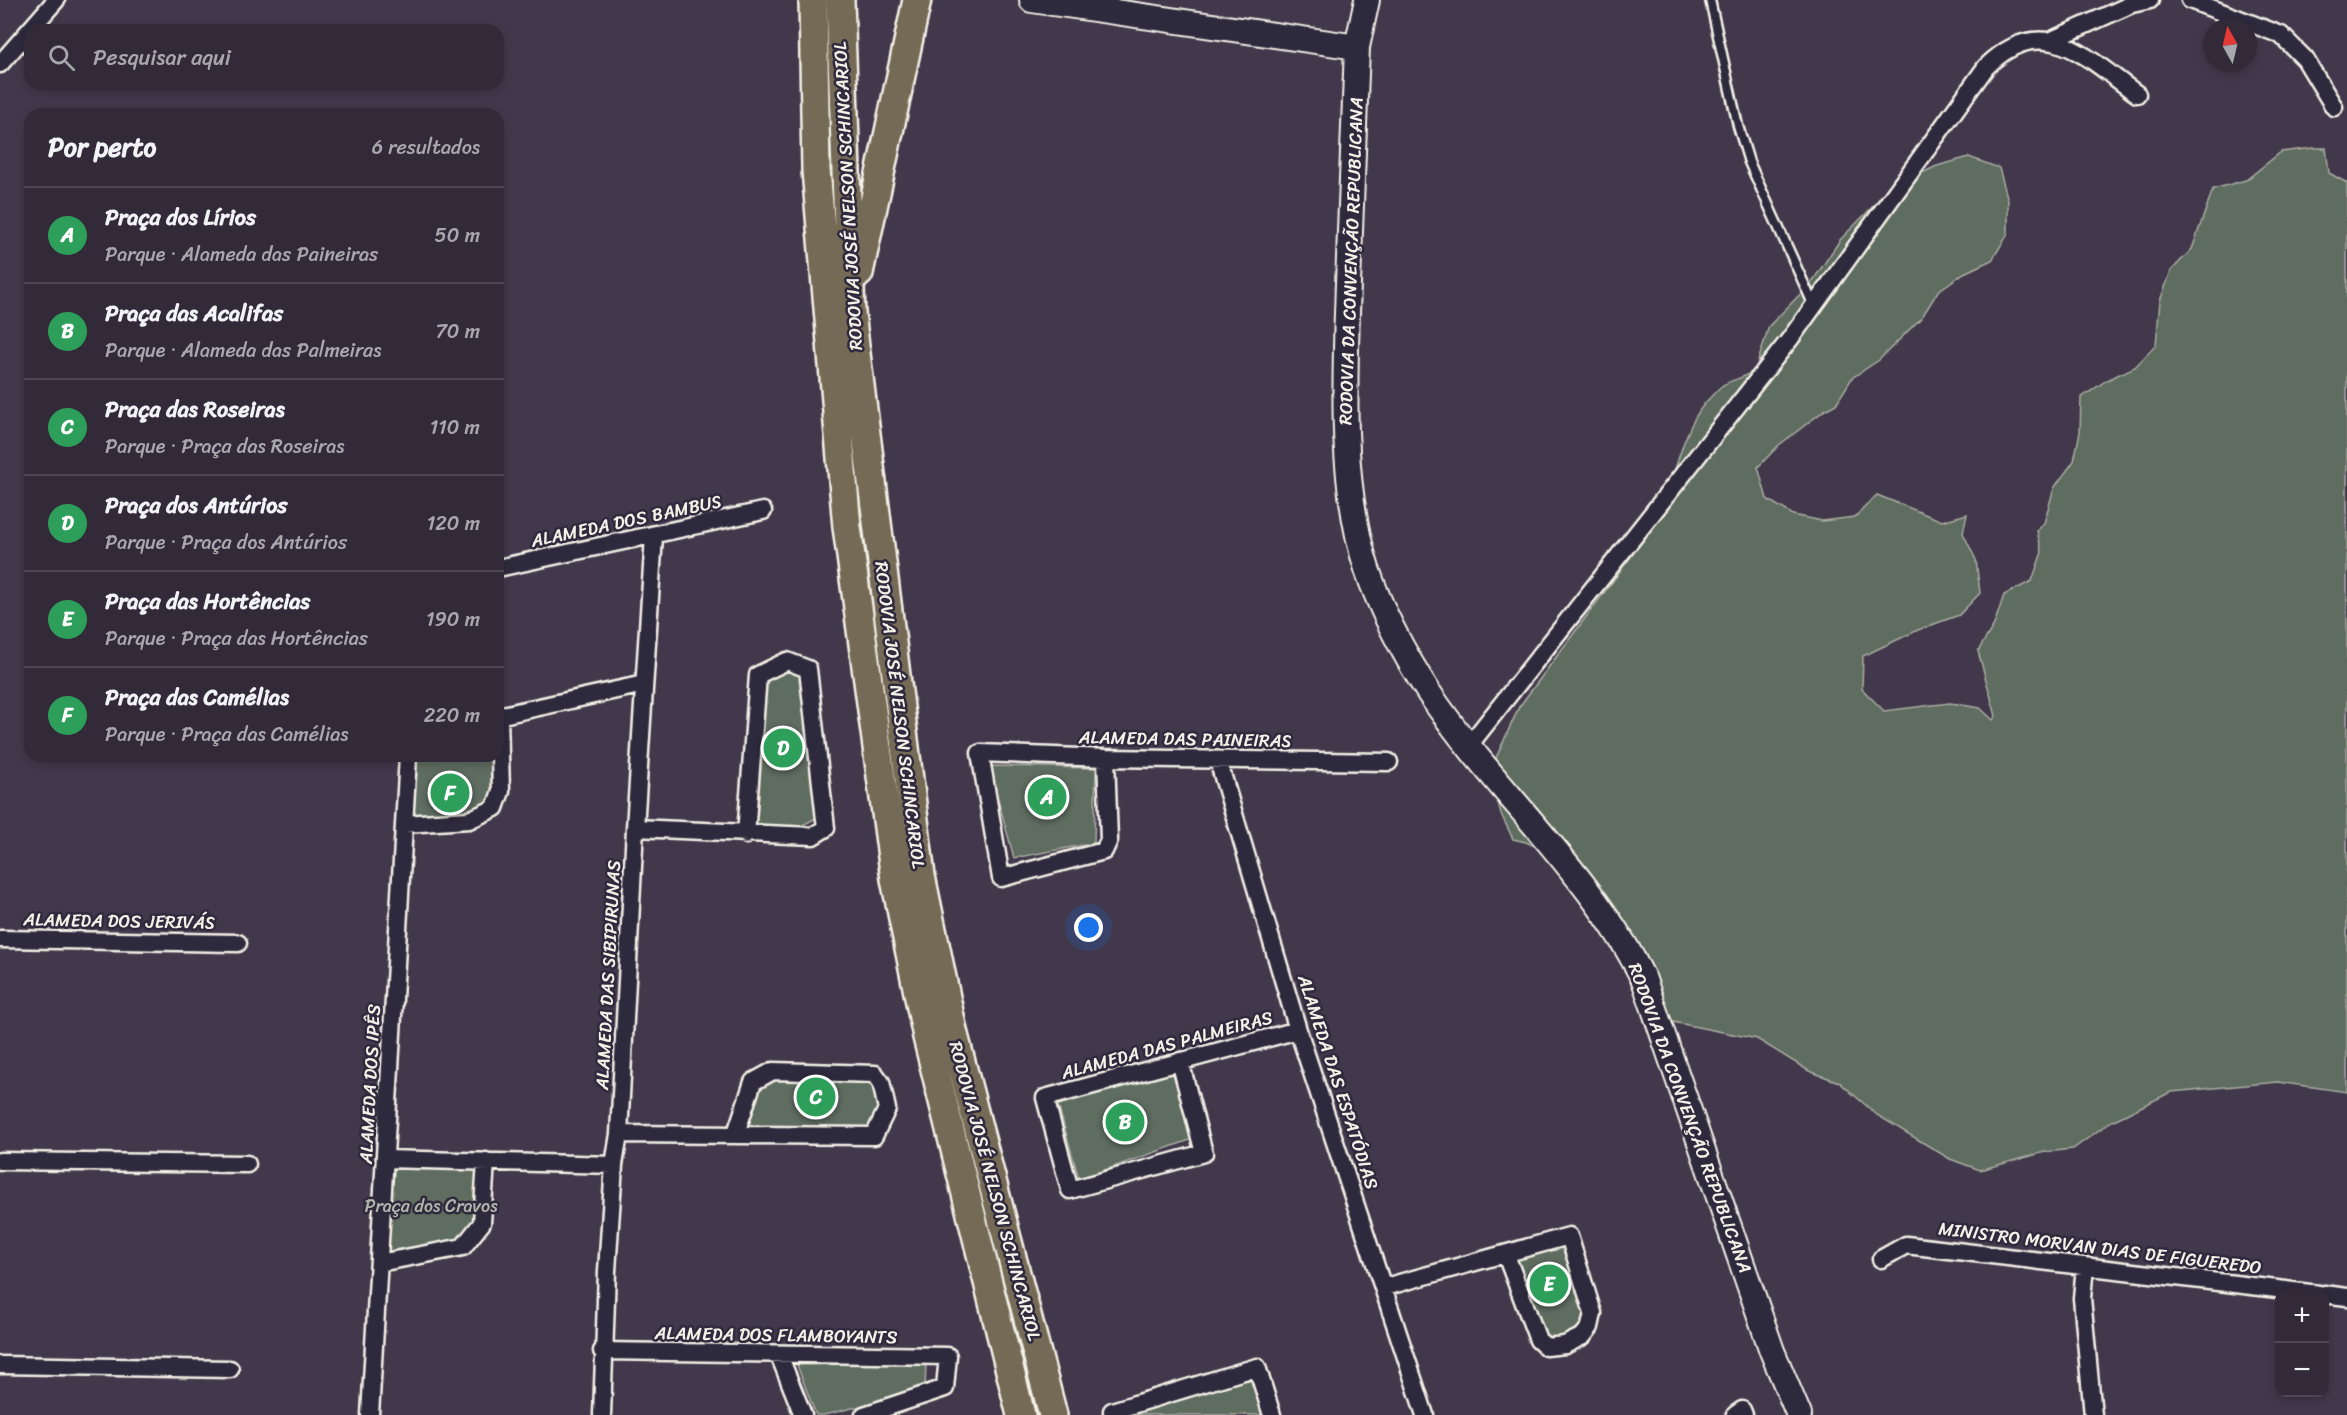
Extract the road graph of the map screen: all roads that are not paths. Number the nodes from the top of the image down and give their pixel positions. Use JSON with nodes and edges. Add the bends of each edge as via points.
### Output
{"nodes":[{"id":1,"x":56,"y":0,"type":"edge"},
{"id":2,"x":813,"y":0,"type":"edge"},
{"id":3,"x":840,"y":0,"type":"edge"},
{"id":4,"x":917,"y":0,"type":"edge"},
{"id":5,"x":1032,"y":0,"type":"edge"},
{"id":6,"x":1367,"y":0,"type":"edge"},
{"id":7,"x":1710,"y":0,"type":"edge"},
{"id":8,"x":2150,"y":0,"type":"edge"},
{"id":9,"x":2190,"y":0,"type":"edge"},
{"id":10,"x":35,"y":24,"type":"edge"},
{"id":11,"x":24,"y":37,"type":"edge"},
{"id":12,"x":2052,"y":40,"type":"junction"},
{"id":13,"x":1357,"y":47,"type":"junction"},
{"id":14,"x":0,"y":64,"type":"edge"},
{"id":15,"x":2137,"y":94,"type":"dead end"},
{"id":16,"x":2334,"y":106,"type":"dead end"},
{"id":17,"x":1814,"y":306,"type":"junction"},
{"id":18,"x":851,"y":313,"type":"junction"},
{"id":19,"x":763,"y":511,"type":"dead end"},
{"id":20,"x":654,"y":536,"type":"junction"},
{"id":21,"x":504,"y":567,"type":"edge"},
{"id":22,"x":644,"y":684,"type":"junction"},
{"id":23,"x":504,"y":715,"type":"edge"},
{"id":24,"x":1467,"y":748,"type":"junction"},
{"id":25,"x":1106,"y":758,"type":"junction"},
{"id":26,"x":1218,"y":760,"type":"junction"},
{"id":27,"x":408,"y":762,"type":"edge"},
{"id":28,"x":500,"y":762,"type":"edge"},
{"id":29,"x":1389,"y":762,"type":"dead end"},
{"id":30,"x":404,"y":824,"type":"junction"},
{"id":31,"x":635,"y":828,"type":"junction"},
{"id":32,"x":746,"y":835,"type":"junction"},
{"id":33,"x":0,"y":939,"type":"edge"},
{"id":34,"x":238,"y":943,"type":"dead end"},
{"id":35,"x":1298,"y":1030,"type":"junction"},
{"id":36,"x":1180,"y":1061,"type":"junction"},
{"id":37,"x":736,"y":1133,"type":"junction"},
{"id":38,"x":619,"y":1134,"type":"junction"},
{"id":39,"x":385,"y":1159,"type":"junction"},
{"id":40,"x":0,"y":1161,"type":"edge"},
{"id":41,"x":486,"y":1161,"type":"junction"},
{"id":42,"x":247,"y":1164,"type":"dead end"},
{"id":43,"x":614,"y":1165,"type":"junction"},
{"id":44,"x":1506,"y":1254,"type":"junction"},
{"id":45,"x":1881,"y":1259,"type":"dead end"},
{"id":46,"x":379,"y":1263,"type":"junction"},
{"id":47,"x":2085,"y":1266,"type":"junction"},
{"id":48,"x":1385,"y":1287,"type":"junction"},
{"id":49,"x":2284,"y":1289,"type":"edge"},
{"id":50,"x":2329,"y":1295,"type":"edge"},
{"id":51,"x":2347,"y":1297,"type":"edge"},
{"id":52,"x":602,"y":1351,"type":"junction"},
{"id":53,"x":779,"y":1355,"type":"junction"},
{"id":54,"x":0,"y":1365,"type":"edge"},
{"id":55,"x":230,"y":1369,"type":"dead end"},
{"id":56,"x":370,"y":1415,"type":"edge"},
{"id":57,"x":602,"y":1415,"type":"edge"},
{"id":58,"x":803,"y":1415,"type":"edge"},
{"id":59,"x":864,"y":1415,"type":"edge"},
{"id":60,"x":1021,"y":1415,"type":"edge"},
{"id":61,"x":1053,"y":1415,"type":"edge"},
{"id":62,"x":1113,"y":1415,"type":"edge"},
{"id":63,"x":1272,"y":1415,"type":"edge"},
{"id":64,"x":1425,"y":1415,"type":"edge"},
{"id":65,"x":1799,"y":1415,"type":"edge"},
{"id":66,"x":2093,"y":1415,"type":"edge"}],
"edges":[{"from":1,"to":10,"type":"street"},
{"from":2,"to":60,"type":"main road","name":"RODOVIA JOSÉ NELSON SCHINCARIOL","via":[[816,170],[847,527],[895,879],[927,1037]]},
{"from":3,"to":18,"type":"main road","name":"RODOVIA JOSÉ NELSON SCHINCARIOL"},
{"from":4,"to":18,"type":"main road"},
{"from":5,"to":13,"type":"main road"},
{"from":6,"to":13,"type":"main road","name":"RODOVIA DA CONVENÇÃO REPUBLICANA"},
{"from":7,"to":17,"type":"lane","via":[[1749,162]]},
{"from":8,"to":12,"type":"street","via":[[2132,4]]},
{"from":9,"to":16,"type":"street","via":[[2281,35],[2305,60]]},
{"from":11,"to":14,"type":"street"},
{"from":12,"to":15,"type":"street","via":[[2071,46]]},
{"from":12,"to":17,"type":"street","via":[[2025,41],[2000,53],[1986,67]]},
{"from":13,"to":24,"type":"main road","name":"RODOVIA DA CONVENÇÃO REPUBLICANA","via":[[1344,394],[1356,514],[1366,567],[1382,610]]},
{"from":17,"to":24,"type":"street"},
{"from":18,"to":61,"type":"main road","name":"RODOVIA JOSÉ NELSON SCHINCARIOL","via":[[921,876],[953,1031]]},
{"from":19,"to":20,"type":"street","name":"ALAMEDA DOS BAMBUS"},
{"from":20,"to":21,"type":"street","name":"ALAMEDA DOS BAMBUS"},
{"from":20,"to":22,"type":"street","name":"ALAMEDA DAS SIBIPIRUNAS"},
{"from":22,"to":23,"type":"street"},
{"from":22,"to":31,"type":"street","name":"ALAMEDA DAS SIBIPIRUNAS"},
{"from":24,"to":65,"type":"main road","name":"RODOVIA DA CONVENÇÃO REPUBLICANA","via":[[1583,886],[1630,952],[1644,980],[1772,1351]]},
{"from":25,"to":25,"type":"street","name":"ALAMEDA DAS PAINEIRAS","via":[[980,753],[1001,878],[1104,851],[1109,840]]},
{"from":25,"to":26,"type":"street","name":"ALAMEDA DAS PAINEIRAS"},
{"from":26,"to":29,"type":"street","name":"ALAMEDA DAS PAINEIRAS"},
{"from":26,"to":35,"type":"street","name":"ALAMEDA DAS ESPATÓDIAS"},
{"from":27,"to":30,"type":"street","name":"ALAMEDA DOS IPÊS"},
{"from":28,"to":30,"type":"street","via":[[501,791],[495,808],[469,820]]},
{"from":30,"to":39,"type":"street","name":"ALAMEDA DOS IPÊS"},
{"from":31,"to":32,"type":"street"},
{"from":31,"to":38,"type":"street","name":"ALAMEDA DAS SIBIPIRUNAS"},
{"from":32,"to":32,"type":"street","via":[[813,836],[826,828],[808,669],[787,661],[758,675]]},
{"from":33,"to":34,"type":"street","name":"ALAMEDA DOS JERIVÁS"},
{"from":35,"to":36,"type":"street","name":"ALAMEDA DAS PALMEIRAS"},
{"from":35,"to":48,"type":"street","name":"ALAMEDA DAS ESPATÓDIAS"},
{"from":36,"to":36,"type":"street","name":"ALAMEDA DAS PALMEIRAS","via":[[1045,1098],[1070,1190],[1204,1153]]},
{"from":37,"to":37,"type":"street","via":[[874,1136],[887,1110],[881,1082],[875,1074],[772,1071],[753,1082]]},
{"from":37,"to":38,"type":"street"},
{"from":38,"to":43,"type":"street","name":"ALAMEDA DAS SIBIPIRUNAS"},
{"from":39,"to":41,"type":"street"},
{"from":39,"to":46,"type":"street","name":"ALAMEDA DOS IPÊS"},
{"from":40,"to":42,"type":"street"},
{"from":41,"to":43,"type":"street"},
{"from":41,"to":46,"type":"street","via":[[482,1223],[464,1247]]},
{"from":43,"to":52,"type":"street","name":"ALAMEDA DAS SIBIPIRUNAS"},
{"from":44,"to":44,"type":"street","via":[[1569,1236],[1593,1313],[1584,1336],[1565,1345],[1546,1347],[1538,1340]]},
{"from":44,"to":48,"type":"street"},
{"from":45,"to":47,"type":"street","name":"MINISTRO MORVAN DIAS DE FIGUEREDO","via":[[1906,1245]]},
{"from":46,"to":56,"type":"street","name":"ALAMEDA DOS IPÊS"},
{"from":47,"to":49,"type":"street","name":"MINISTRO MORVAN DIAS DE FIGUEREDO"},
{"from":47,"to":66,"type":"street","via":[[2082,1298]]},
{"from":48,"to":64,"type":"street","name":"ALAMEDA DAS ESPATÓDIAS"},
{"from":50,"to":51,"type":"street"},
{"from":52,"to":53,"type":"street","name":"ALAMEDA DOS FLAMBOYANTS"},
{"from":52,"to":57,"type":"street","name":"ALAMEDA DAS SIBIPIRUNAS"},
{"from":53,"to":58,"type":"street"},
{"from":53,"to":59,"type":"street","name":"ALAMEDA DOS FLAMBOYANTS","via":[[948,1356],[945,1388]]},
{"from":54,"to":55,"type":"street"},
{"from":62,"to":63,"type":"street","via":[[1112,1411],[1257,1367]]}]}
